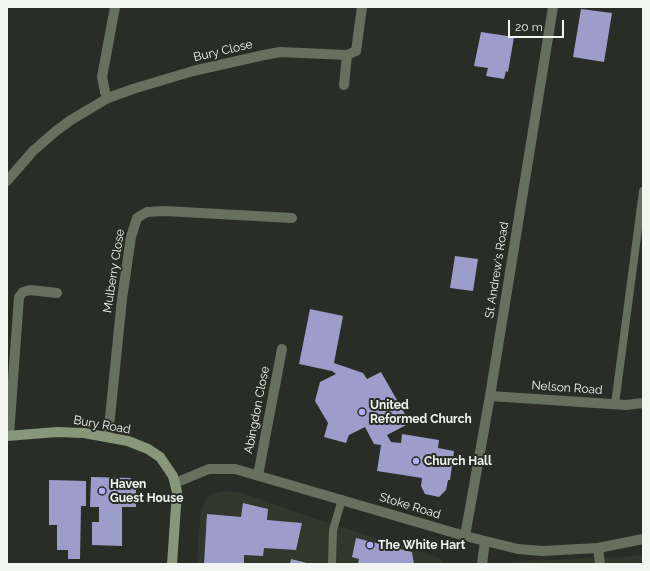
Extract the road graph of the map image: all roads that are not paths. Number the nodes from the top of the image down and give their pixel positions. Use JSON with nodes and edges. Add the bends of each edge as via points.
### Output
{"nodes":[{"id":1,"x":115,"y":7,"type":"edge"},
{"id":2,"x":362,"y":7,"type":"edge"},
{"id":3,"x":553,"y":7,"type":"edge"},
{"id":4,"x":347,"y":55,"type":"junction"},
{"id":5,"x":344,"y":85,"type":"dead end"},
{"id":6,"x":108,"y":98,"type":"junction"},
{"id":7,"x":7,"y":181,"type":"edge"},
{"id":8,"x":643,"y":191,"type":"edge"},
{"id":9,"x":292,"y":218,"type":"dead end"},
{"id":10,"x":57,"y":293,"type":"dead end"},
{"id":11,"x":282,"y":349,"type":"dead end"},
{"id":12,"x":490,"y":396,"type":"junction"},
{"id":13,"x":643,"y":403,"type":"edge"},
{"id":14,"x":615,"y":404,"type":"junction"},
{"id":15,"x":8,"y":436,"type":"edge"},
{"id":16,"x":108,"y":437,"type":"junction"},
{"id":17,"x":258,"y":474,"type":"junction"},
{"id":18,"x":175,"y":483,"type":"junction"},
{"id":19,"x":342,"y":499,"type":"junction"},
{"id":20,"x":465,"y":536,"type":"junction"},
{"id":21,"x":643,"y":539,"type":"edge"},
{"id":22,"x":485,"y":542,"type":"junction"},
{"id":23,"x":598,"y":548,"type":"junction"},
{"id":24,"x":172,"y":564,"type":"edge"},
{"id":25,"x":332,"y":564,"type":"edge"},
{"id":26,"x":482,"y":564,"type":"edge"},
{"id":27,"x":600,"y":564,"type":"edge"}],
"edges":[{"from":1,"to":6,"type":"street","via":[[102,77]]},
{"from":2,"to":4,"type":"street","via":[[356,51]]},
{"from":3,"to":12,"type":"street","name":"St Andrew's Road"},
{"from":4,"to":5,"type":"street"},
{"from":4,"to":6,"type":"street","name":"Bury Close","via":[[280,52],[180,75]]},
{"from":6,"to":7,"type":"street","name":"Bury Close","via":[[77,115],[56,131]]},
{"from":8,"to":14,"type":"lane"},
{"from":9,"to":16,"type":"street","name":"Mulberry Close","via":[[165,211],[147,212],[137,218],[131,237],[122,299]]},
{"from":10,"to":15,"type":"street","via":[[30,290],[23,292],[19,297]]},
{"from":11,"to":17,"type":"street","name":"Abingdon Close"},
{"from":12,"to":14,"type":"street","name":"Nelson Road"},
{"from":12,"to":20,"type":"street","name":"St Andrew's Road"},
{"from":13,"to":14,"type":"street","name":"Nelson Road"},
{"from":15,"to":16,"type":"main road","name":"Bury Road","via":[[57,432]]},
{"from":16,"to":18,"type":"main road","name":"Bury Road","via":[[151,451],[165,463]]},
{"from":17,"to":18,"type":"street","name":"Stoke Road","via":[[216,468]]},
{"from":17,"to":19,"type":"street","name":"Stoke Road"},
{"from":18,"to":24,"type":"main road","via":[[177,507]]},
{"from":19,"to":20,"type":"street","name":"Stoke Road"},
{"from":19,"to":25,"type":"lane","via":[[333,530]]},
{"from":20,"to":22,"type":"street","name":"Stoke Road"},
{"from":21,"to":23,"type":"street","name":"Stoke Road"},
{"from":22,"to":23,"type":"street","name":"Stoke Road","via":[[508,548],[542,550]]},
{"from":22,"to":26,"type":"street"},
{"from":23,"to":27,"type":"street"}]}
